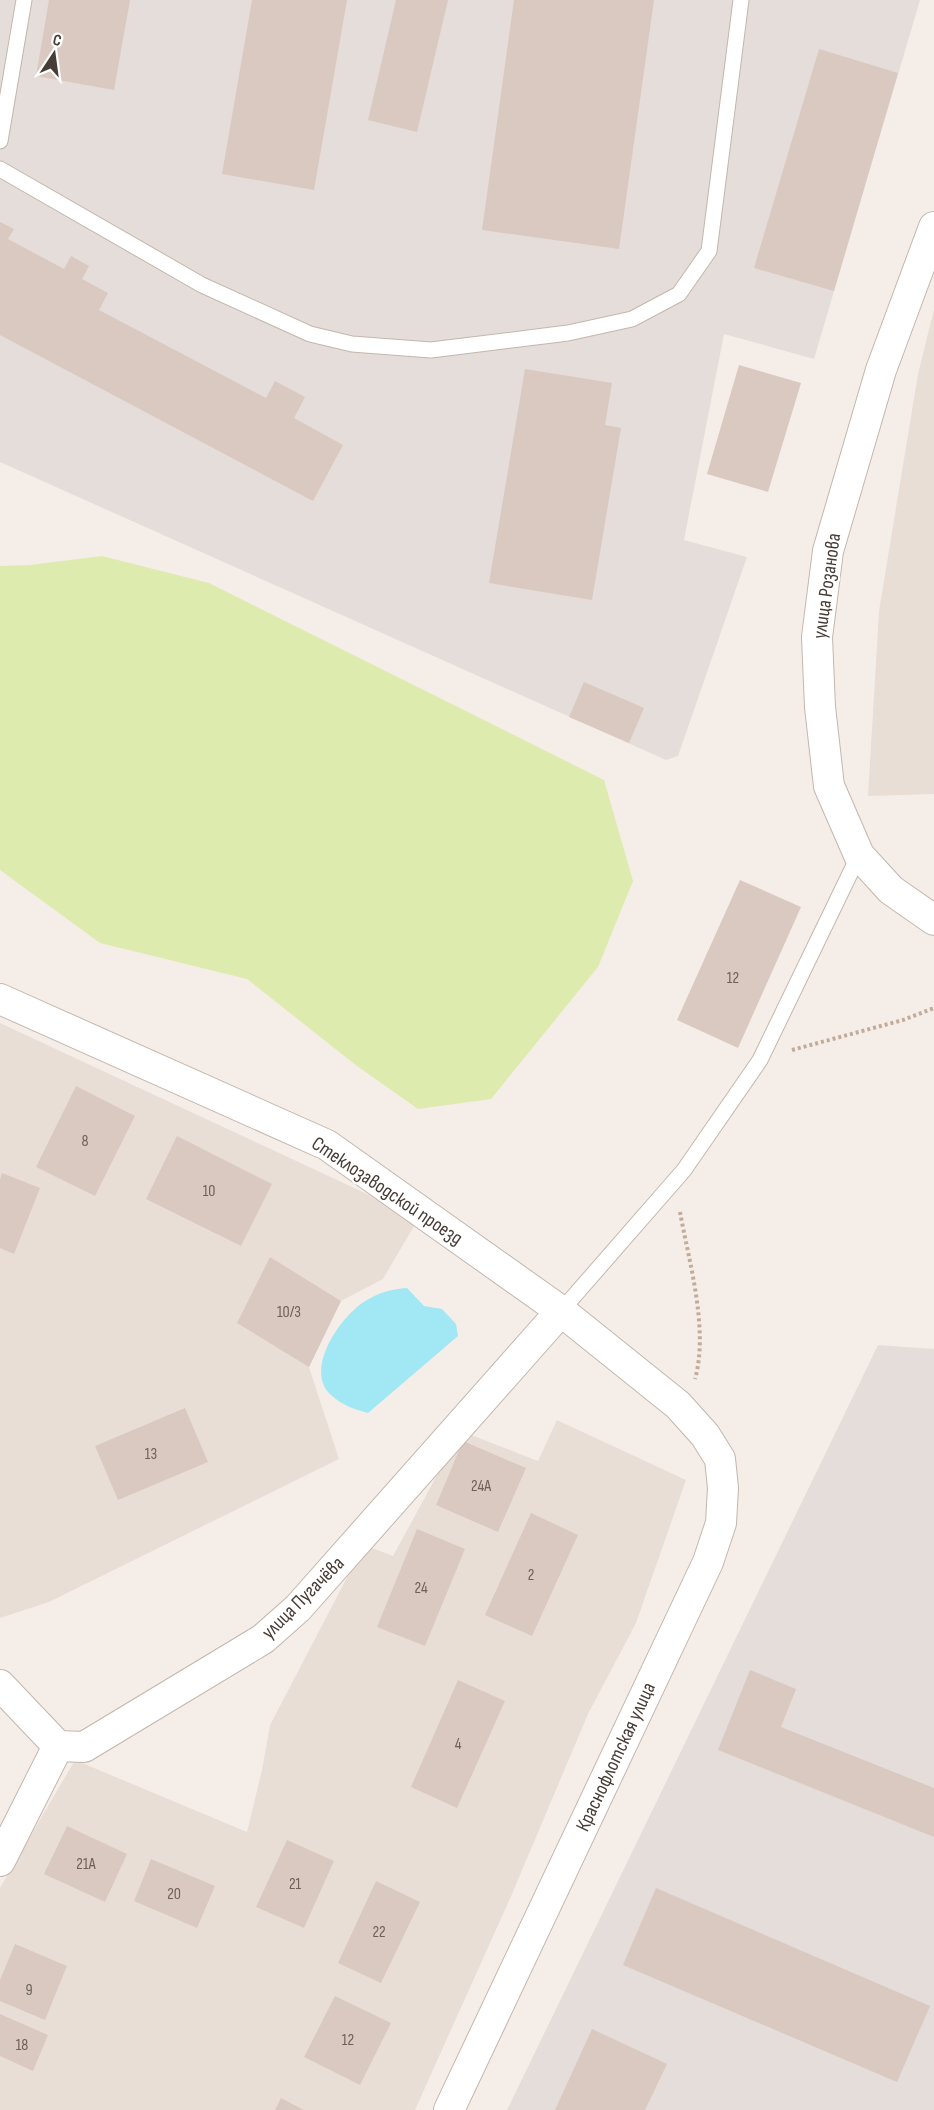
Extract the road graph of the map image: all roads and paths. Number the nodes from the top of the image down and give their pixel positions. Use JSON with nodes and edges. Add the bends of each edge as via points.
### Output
{"nodes":[{"id":1,"x":24,"y":0,"type":"edge"},
{"id":2,"x":741,"y":0,"type":"edge"},
{"id":3,"x":0,"y":141,"type":"edge"},
{"id":4,"x":0,"y":169,"type":"edge"},
{"id":5,"x":934,"y":227,"type":"edge"},
{"id":6,"x":859,"y":855,"type":"junction"},
{"id":7,"x":934,"y":920,"type":"edge"},
{"id":8,"x":0,"y":999,"type":"edge"},
{"id":9,"x":934,"y":1008,"type":"edge"},
{"id":10,"x":760,"y":1060,"type":"junction"},
{"id":11,"x":684,"y":1170,"type":"junction"},
{"id":12,"x":561,"y":1311,"type":"junction"},
{"id":13,"x":678,"y":1405,"type":"junction"},
{"id":14,"x":0,"y":1685,"type":"edge"},
{"id":15,"x":57,"y":1746,"type":"junction"},
{"id":16,"x":0,"y":1861,"type":"edge"},
{"id":17,"x":449,"y":2110,"type":"edge"}],
"edges":[{"from":1,"to":3,"type":"lane"},
{"from":2,"to":4,"type":"lane","via":[[709,251],[679,294],[632,319],[568,333],[431,350],[352,344],[310,334],[202,285]]},
{"from":5,"to":6,"type":"street","name":"улица Розанова","via":[[881,370],[831,541],[817,637],[829,786]]},
{"from":6,"to":7,"type":"street","name":"улица Розанова","via":[[891,890]]},
{"from":6,"to":10,"type":"lane"},
{"from":8,"to":12,"type":"street","name":"Стеклозаводской проезд","via":[[327,1145]]},
{"from":9,"to":10,"type":"path"},
{"from":10,"to":11,"type":"lane"},
{"from":11,"to":12,"type":"lane"},
{"from":11,"to":13,"type":"path","via":[[678,1199],[698,1314],[700,1362],[695,1379]]},
{"from":12,"to":13,"type":"street","name":"Стеклозаводской проезд"},
{"from":12,"to":15,"type":"street","name":"улица Пугачёва","via":[[298,1608],[263,1639],[84,1747]]},
{"from":13,"to":17,"type":"street","name":"Краснофлотская улица","via":[[720,1459],[723,1488],[718,1533],[703,1573]]},
{"from":14,"to":15,"type":"street"},
{"from":15,"to":16,"type":"street"}]}
